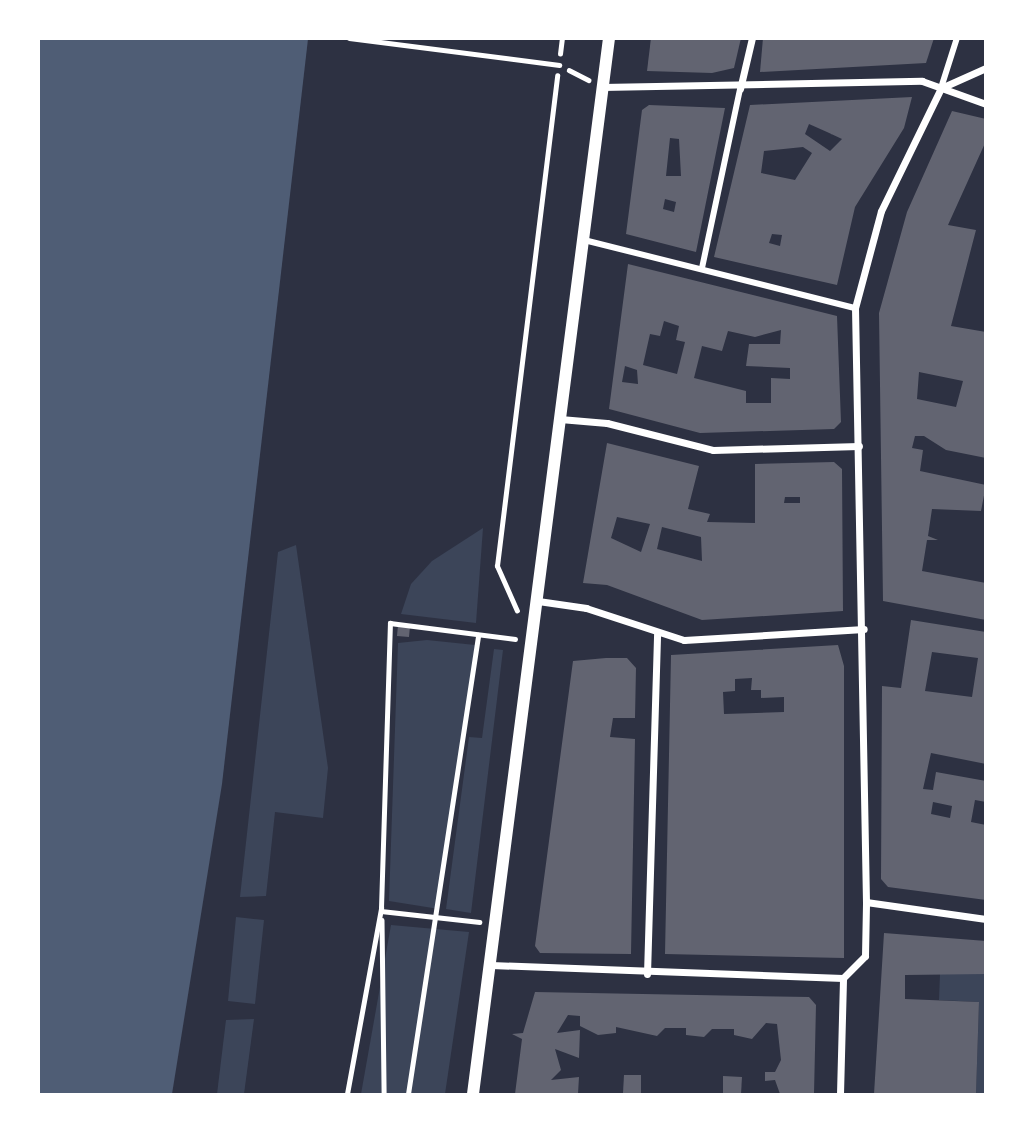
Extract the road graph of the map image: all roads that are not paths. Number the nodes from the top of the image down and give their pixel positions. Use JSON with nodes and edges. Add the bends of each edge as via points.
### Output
{"nodes":[{"id":1,"x":349,"y":38,"type":"edge"},
{"id":2,"x":609,"y":38,"type":"edge"},
{"id":3,"x":752,"y":38,"type":"edge"},
{"id":4,"x":957,"y":38,"type":"edge"},
{"id":5,"x":559,"y":65,"type":"road end"},
{"id":6,"x":985,"y":68,"type":"edge"},
{"id":7,"x":602,"y":87,"type":"junction"},
{"id":8,"x":941,"y":88,"type":"junction"},
{"id":9,"x":740,"y":89,"type":"junction"},
{"id":10,"x":985,"y":104,"type":"edge"},
{"id":11,"x":584,"y":240,"type":"junction"},
{"id":12,"x":702,"y":268,"type":"junction"},
{"id":13,"x":855,"y":308,"type":"junction"},
{"id":14,"x":560,"y":419,"type":"junction"},
{"id":15,"x":859,"y":446,"type":"junction"},
{"id":16,"x":538,"y":601,"type":"junction"},
{"id":17,"x":864,"y":629,"type":"junction"},
{"id":18,"x":657,"y":632,"type":"junction"},
{"id":19,"x":866,"y":902,"type":"junction"},
{"id":20,"x":985,"y":919,"type":"edge"},
{"id":21,"x":491,"y":965,"type":"junction"},
{"id":22,"x":647,"y":974,"type":"junction"},
{"id":23,"x":843,"y":978,"type":"junction"},
{"id":24,"x":473,"y":1094,"type":"edge"},
{"id":25,"x":840,"y":1094,"type":"edge"}],
"edges":[{"from":1,"to":5,"type":"lane"},
{"from":2,"to":7,"type":"street"},
{"from":3,"to":9,"type":"street"},
{"from":4,"to":8,"type":"street"},
{"from":6,"to":8,"type":"street"},
{"from":7,"to":9,"type":"street"},
{"from":7,"to":11,"type":"street"},
{"from":8,"to":9,"type":"street","via":[[922,81]]},
{"from":8,"to":10,"type":"street"},
{"from":8,"to":13,"type":"street","via":[[881,211]]},
{"from":9,"to":12,"type":"street"},
{"from":11,"to":12,"type":"street"},
{"from":11,"to":14,"type":"street"},
{"from":12,"to":13,"type":"street"},
{"from":13,"to":15,"type":"street"},
{"from":14,"to":15,"type":"street","via":[[607,423],[713,450]]},
{"from":14,"to":16,"type":"street"},
{"from":15,"to":17,"type":"street"},
{"from":16,"to":18,"type":"street","via":[[586,608]]},
{"from":16,"to":21,"type":"street"},
{"from":17,"to":18,"type":"street","via":[[684,640]]},
{"from":17,"to":19,"type":"street"},
{"from":18,"to":22,"type":"street"},
{"from":19,"to":20,"type":"street"},
{"from":19,"to":23,"type":"street","via":[[865,956]]},
{"from":21,"to":22,"type":"street"},
{"from":21,"to":24,"type":"street"},
{"from":22,"to":23,"type":"street"},
{"from":23,"to":25,"type":"street"}]}
